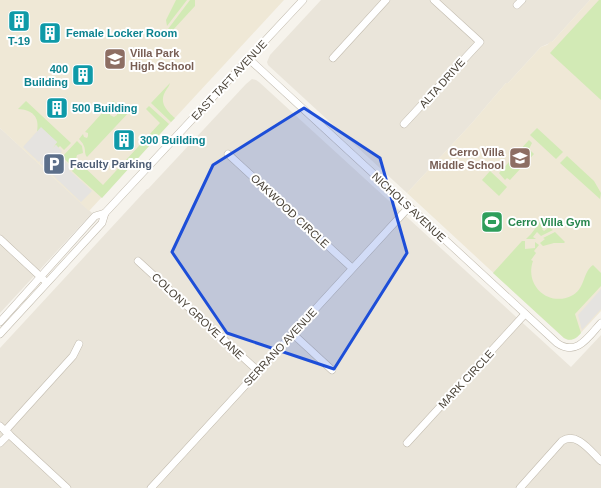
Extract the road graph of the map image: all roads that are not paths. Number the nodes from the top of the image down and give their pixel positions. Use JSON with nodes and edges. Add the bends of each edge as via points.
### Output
{"nodes":[{"id":1,"x":303,"y":0,"type":"edge"},
{"id":2,"x":386,"y":0,"type":"edge"},
{"id":3,"x":434,"y":0,"type":"edge"},
{"id":4,"x":333,"y":58,"type":"dead end"},
{"id":5,"x":249,"y":59,"type":"junction"},
{"id":6,"x":404,"y":124,"type":"dead end"},
{"id":7,"x":228,"y":154,"type":"dead end"},
{"id":8,"x":409,"y":207,"type":"junction"},
{"id":9,"x":106,"y":213,"type":"junction"},
{"id":10,"x":0,"y":239,"type":"edge"},
{"id":11,"x":138,"y":261,"type":"dead end"},
{"id":12,"x":352,"y":268,"type":"junction"},
{"id":13,"x":41,"y":277,"type":"junction"},
{"id":14,"x":47,"y":283,"type":"junction"},
{"id":15,"x":525,"y":314,"type":"junction"},
{"id":16,"x":0,"y":322,"type":"edge"},
{"id":17,"x":601,"y":323,"type":"edge"},
{"id":18,"x":0,"y":334,"type":"edge"},
{"id":19,"x":293,"y":334,"type":"junction"},
{"id":20,"x":79,"y":344,"type":"dead end"},
{"id":21,"x":332,"y":370,"type":"dead end"},
{"id":22,"x":258,"y":371,"type":"junction"},
{"id":23,"x":4,"y":430,"type":"edge"},
{"id":24,"x":0,"y":443,"type":"edge"},
{"id":25,"x":407,"y":443,"type":"dead end"},
{"id":26,"x":601,"y":461,"type":"edge"},
{"id":27,"x":67,"y":488,"type":"edge"},
{"id":28,"x":151,"y":488,"type":"edge"},
{"id":29,"x":520,"y":488,"type":"edge"}],
"edges":[{"from":1,"to":5,"type":"street","name":"EAST TAFT AVENUE"},
{"from":2,"to":4,"type":"street"},
{"from":3,"to":6,"type":"street","name":"ALTA DRIVE","via":[[480,42]]},
{"from":5,"to":8,"type":"street","name":"NICHOLS AVENUE"},
{"from":5,"to":9,"type":"street","name":"EAST TAFT AVENUE"},
{"from":7,"to":12,"type":"street","name":"OAKWOOD CIRCLE"},
{"from":8,"to":12,"type":"street","name":"SERRANO AVENUE"},
{"from":8,"to":15,"type":"street","name":"NICHOLS AVENUE"},
{"from":9,"to":13,"type":"street","name":"EAST TAFT AVENUE","via":[[96,216]]},
{"from":9,"to":14,"type":"street","name":"EAST TAFT AVENUE","via":[[102,223]]},
{"from":10,"to":13,"type":"street"},
{"from":11,"to":22,"type":"street","name":"COLONY GROVE LANE"},
{"from":12,"to":19,"type":"street","name":"SERRANO AVENUE"},
{"from":13,"to":14,"type":"street"},
{"from":13,"to":16,"type":"street","name":"EAST TAFT AVENUE"},
{"from":14,"to":18,"type":"street","name":"EAST TAFT AVENUE"},
{"from":15,"to":17,"type":"street","name":"NICHOLS AVENUE","via":[[561,346],[569,349],[582,343]]},
{"from":15,"to":25,"type":"street","name":"MARK CIRCLE"},
{"from":19,"to":21,"type":"street"},
{"from":19,"to":22,"type":"street","name":"SERRANO AVENUE"},
{"from":20,"to":23,"type":"street","via":[[72,356]]},
{"from":22,"to":28,"type":"street","name":"SERRANO AVENUE"},
{"from":23,"to":24,"type":"street"},
{"from":23,"to":27,"type":"street"},
{"from":26,"to":29,"type":"street","via":[[576,439],[571,438],[562,441]]}]}
